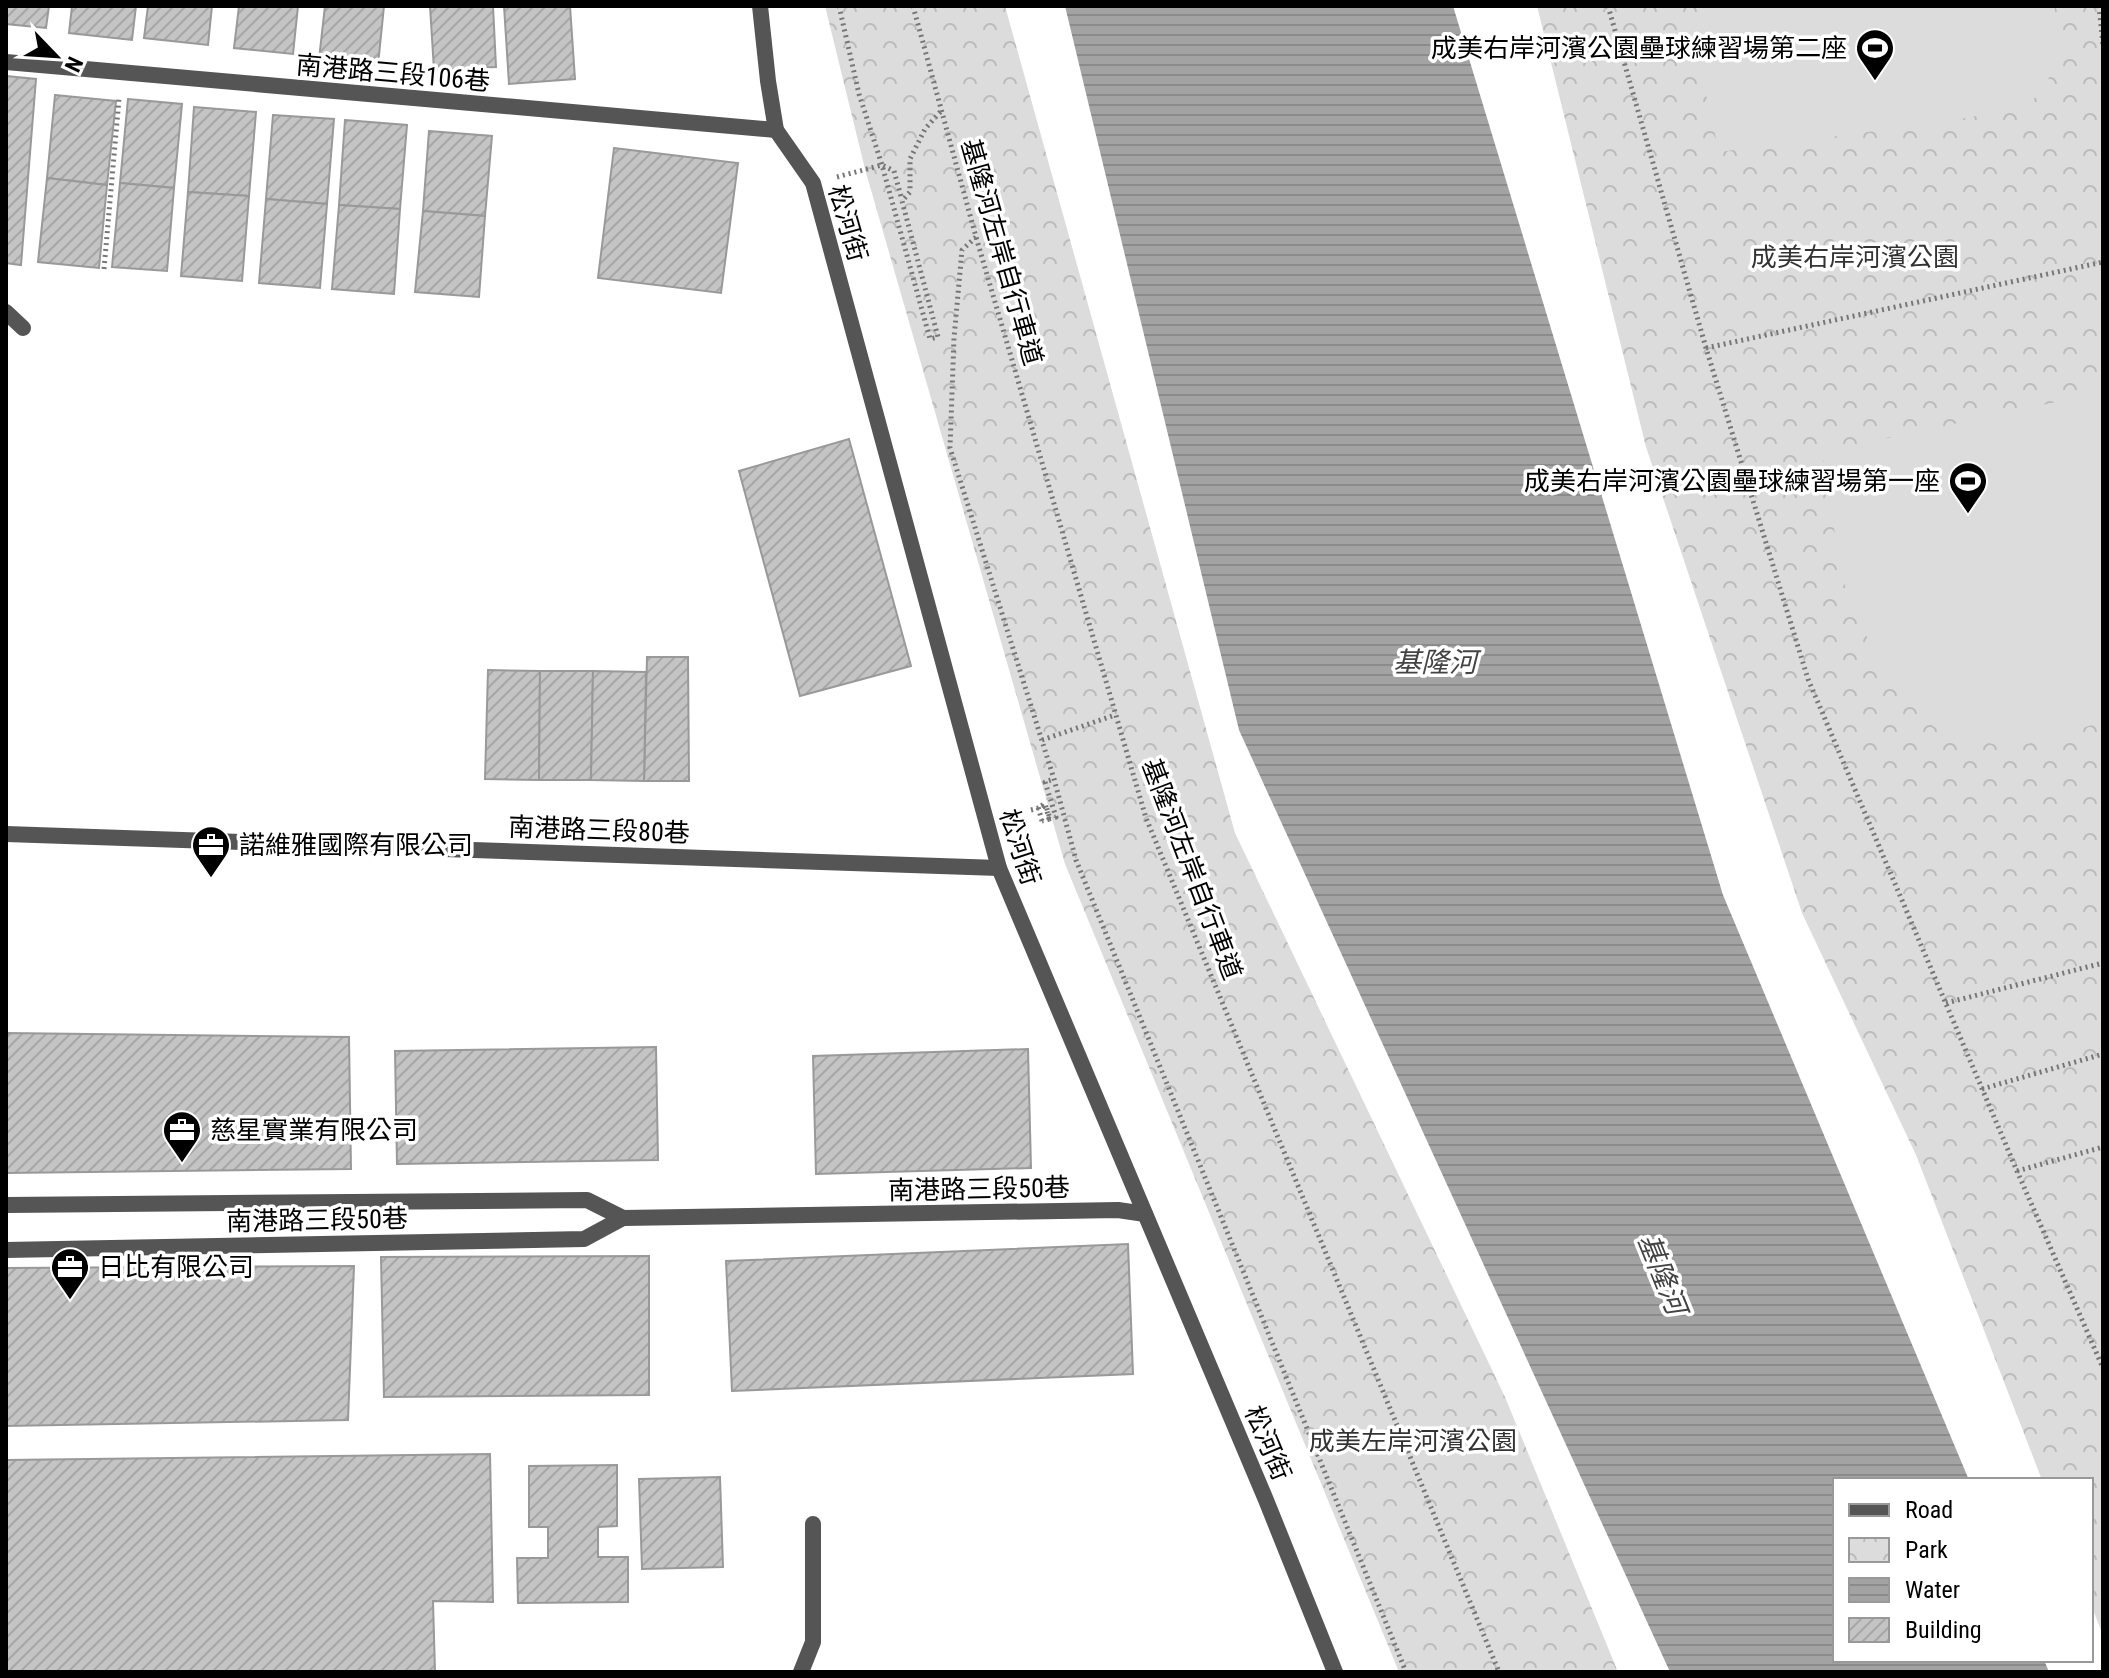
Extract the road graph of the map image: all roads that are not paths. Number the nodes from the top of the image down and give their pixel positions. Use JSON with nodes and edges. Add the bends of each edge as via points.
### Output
{"nodes":[{"id":1,"x":760,"y":6,"type":"edge"},
{"id":2,"x":6,"y":62,"type":"edge"},
{"id":3,"x":776,"y":130,"type":"junction"},
{"id":4,"x":6,"y":312,"type":"edge"},
{"id":5,"x":23,"y":328,"type":"dead end"},
{"id":6,"x":6,"y":834,"type":"edge"},
{"id":7,"x":999,"y":868,"type":"junction"},
{"id":8,"x":6,"y":1205,"type":"edge"},
{"id":9,"x":1145,"y":1214,"type":"junction"},
{"id":10,"x":623,"y":1218,"type":"junction"},
{"id":11,"x":6,"y":1250,"type":"edge"},
{"id":12,"x":813,"y":1524,"type":"dead end"},
{"id":13,"x":801,"y":1672,"type":"edge"},
{"id":14,"x":1335,"y":1672,"type":"edge"}],
"edges":[{"from":1,"to":3,"type":"street","name":"松河街"},
{"from":2,"to":3,"type":"street","name":"南港路三段106巷"},
{"from":3,"to":7,"type":"street","name":"松河街","via":[[813,183]]},
{"from":4,"to":5,"type":"street"},
{"from":6,"to":7,"type":"street","name":"南港路三段80巷"},
{"from":7,"to":9,"type":"street","name":"松河街"},
{"from":8,"to":10,"type":"street","name":"南港路三段50巷","via":[[587,1200]]},
{"from":9,"to":10,"type":"street","name":"南港路三段50巷","via":[[1118,1210]]},
{"from":9,"to":14,"type":"street","name":"松河街"},
{"from":10,"to":11,"type":"street","name":"南港路三段50巷","via":[[584,1239]]},
{"from":12,"to":13,"type":"street","via":[[813,1642]]}]}
